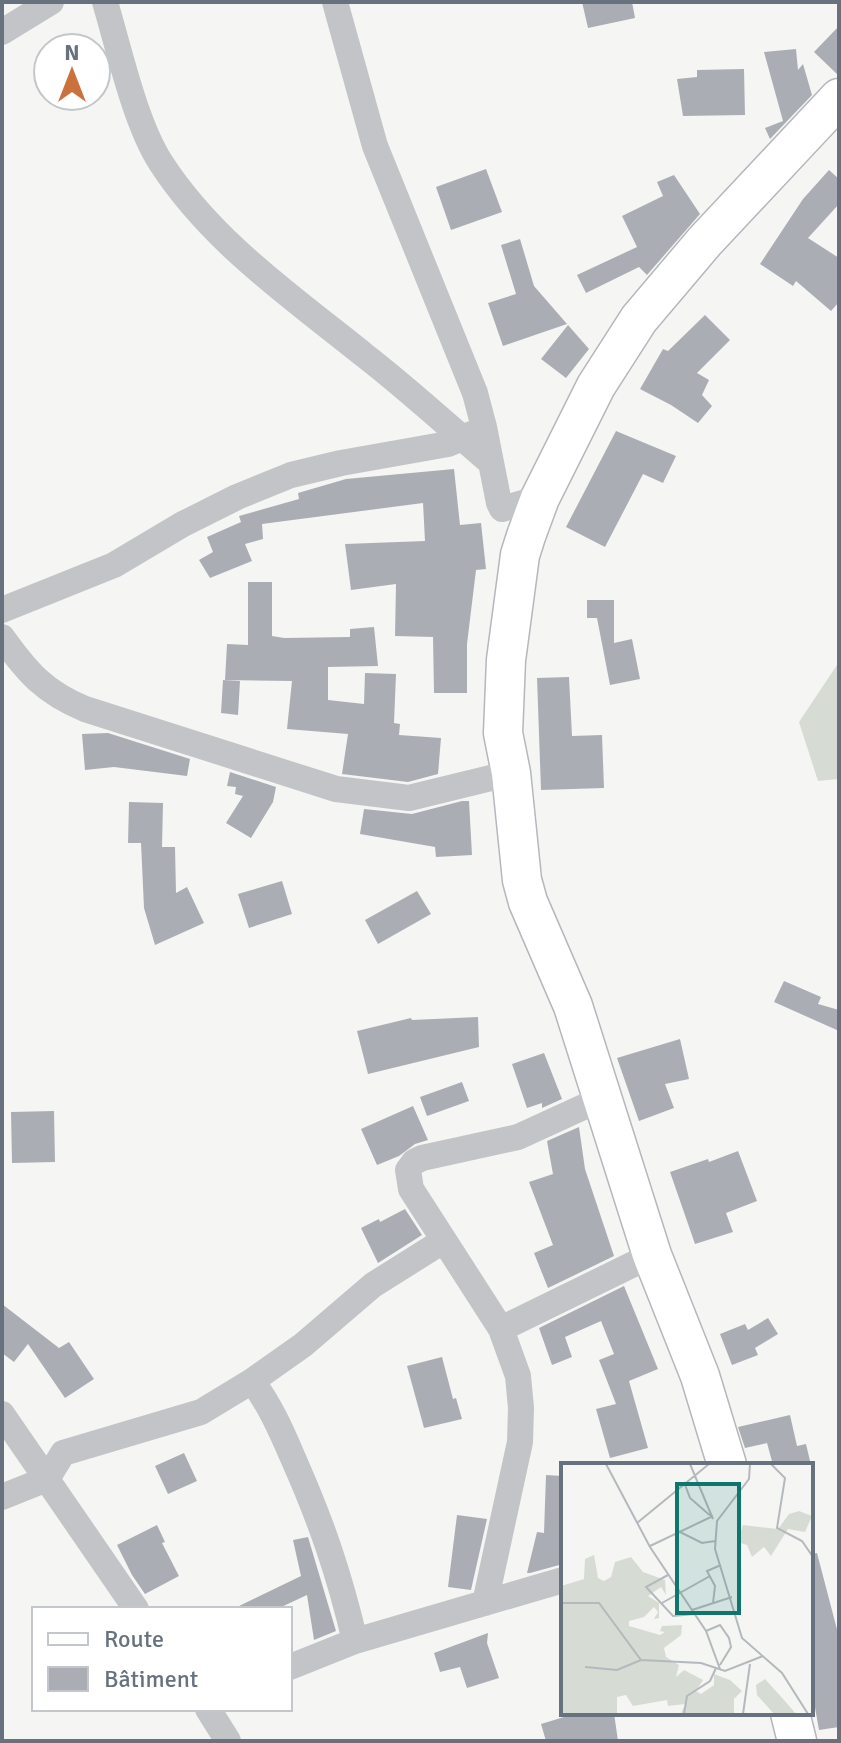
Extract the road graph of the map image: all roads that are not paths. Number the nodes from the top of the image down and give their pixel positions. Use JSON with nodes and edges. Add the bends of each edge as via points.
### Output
{"nodes":[{"id":1,"x":51,"y":2,"type":"edge"},
{"id":2,"x":105,"y":2,"type":"edge"},
{"id":3,"x":335,"y":2,"type":"edge"},
{"id":4,"x":2,"y":32,"type":"edge"},
{"id":5,"x":839,"y":98,"type":"edge"},
{"id":6,"x":473,"y":433,"type":"junction"},
{"id":7,"x":540,"y":498,"type":"junction"},
{"id":8,"x":2,"y":610,"type":"edge"},
{"id":9,"x":2,"y":637,"type":"edge"},
{"id":10,"x":511,"y":773,"type":"junction"},
{"id":11,"x":603,"y":1098,"type":"junction"},
{"id":12,"x":443,"y":1241,"type":"junction"},
{"id":13,"x":652,"y":1255,"type":"junction"},
{"id":14,"x":501,"y":1329,"type":"junction"},
{"id":15,"x":252,"y":1381,"type":"junction"},
{"id":16,"x":2,"y":1414,"type":"edge"},
{"id":17,"x":726,"y":1463,"type":"edge"},
{"id":18,"x":47,"y":1479,"type":"junction"},
{"id":19,"x":2,"y":1497,"type":"edge"},
{"id":20,"x":561,"y":1581,"type":"edge"},
{"id":21,"x":485,"y":1603,"type":"junction"},
{"id":22,"x":135,"y":1607,"type":"edge"},
{"id":23,"x":355,"y":1641,"type":"junction"},
{"id":24,"x":292,"y":1666,"type":"edge"},
{"id":25,"x":209,"y":1711,"type":"edge"},
{"id":26,"x":790,"y":1715,"type":"edge"},
{"id":27,"x":228,"y":1741,"type":"edge"},
{"id":28,"x":797,"y":1741,"type":"edge"}],
"edges":[{"from":1,"to":4,"type":"street"},
{"from":2,"to":6,"type":"street","via":[[147,136],[179,188],[234,251],[419,398]]},
{"from":3,"to":6,"type":"street","via":[[375,146],[475,393]]},
{"from":5,"to":7,"type":"street","via":[[639,319],[596,386]]},
{"from":6,"to":7,"type":"street","via":[[490,462],[502,509]]},
{"from":6,"to":8,"type":"street","via":[[433,448],[291,475],[183,524],[114,565]]},
{"from":7,"to":10,"type":"street","via":[[520,555],[506,660],[503,733]]},
{"from":9,"to":10,"type":"street","via":[[21,665],[60,699],[336,789],[409,798]]},
{"from":10,"to":11,"type":"street","via":[[528,902],[573,1006]]},
{"from":11,"to":12,"type":"street","via":[[518,1137],[414,1162],[408,1170],[411,1189]]},
{"from":11,"to":13,"type":"street"},
{"from":12,"to":14,"type":"street"},
{"from":12,"to":15,"type":"street","via":[[373,1285]]},
{"from":13,"to":14,"type":"street"},
{"from":13,"to":17,"type":"street","via":[[700,1376]]},
{"from":14,"to":21,"type":"street","via":[[518,1376],[520,1442]]},
{"from":15,"to":18,"type":"street","via":[[201,1412],[63,1453]]},
{"from":15,"to":23,"type":"street","via":[[269,1404],[321,1521]]},
{"from":16,"to":18,"type":"street"},
{"from":18,"to":19,"type":"street"},
{"from":18,"to":22,"type":"street"},
{"from":20,"to":21,"type":"street"},
{"from":21,"to":23,"type":"street"},
{"from":23,"to":24,"type":"street"},
{"from":25,"to":27,"type":"street"},
{"from":26,"to":28,"type":"street"}]}
